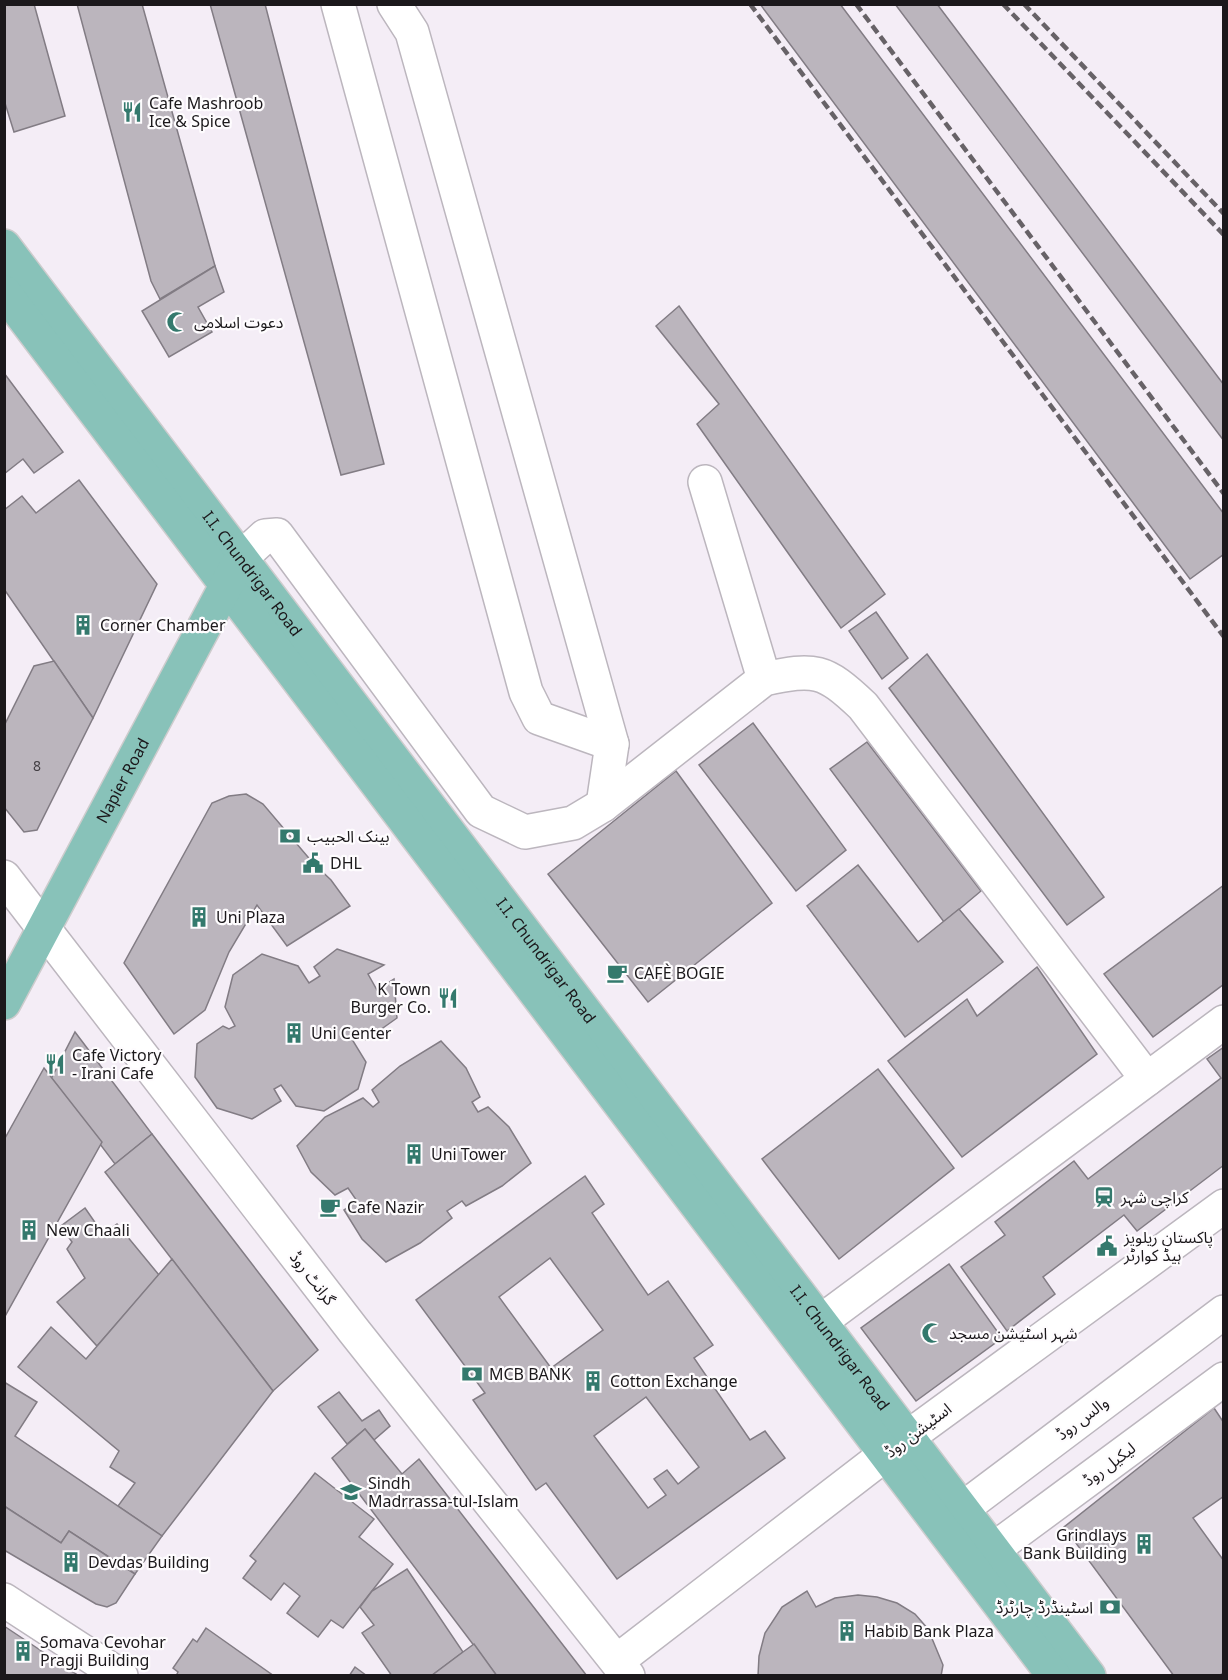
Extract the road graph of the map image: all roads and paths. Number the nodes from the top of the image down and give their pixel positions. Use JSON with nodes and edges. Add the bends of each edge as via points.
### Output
{"nodes":[{"id":1,"x":338,"y":4,"type":"edge"},
{"id":2,"x":394,"y":4,"type":"edge"},
{"id":3,"x":4,"y":246,"type":"edge"},
{"id":4,"x":4,"y":292,"type":"edge"},
{"id":5,"x":705,"y":482,"type":"dead end"},
{"id":6,"x":233,"y":571,"type":"junction"},
{"id":7,"x":764,"y":679,"type":"junction"},
{"id":8,"x":612,"y":744,"type":"junction"},
{"id":9,"x":603,"y":805,"type":"junction"},
{"id":10,"x":4,"y":877,"type":"edge"},
{"id":11,"x":44,"y":929,"type":"junction"},
{"id":12,"x":4,"y":1003,"type":"edge"},
{"id":13,"x":1224,"y":1022,"type":"edge"},
{"id":14,"x":1147,"y":1079,"type":"junction"},
{"id":15,"x":1224,"y":1206,"type":"edge"},
{"id":16,"x":1224,"y":1312,"type":"edge"},
{"id":17,"x":820,"y":1322,"type":"junction"},
{"id":18,"x":1224,"y":1379,"type":"edge"},
{"id":19,"x":897,"y":1445,"type":"junction"},
{"id":20,"x":951,"y":1517,"type":"junction"},
{"id":21,"x":994,"y":1550,"type":"junction"},
{"id":22,"x":4,"y":1600,"type":"edge"},
{"id":23,"x":622,"y":1668,"type":"edge"},
{"id":24,"x":121,"y":1676,"type":"edge"},
{"id":25,"x":1054,"y":1676,"type":"edge"},
{"id":26,"x":1089,"y":1676,"type":"edge"}],
"edges":[{"from":1,"to":8,"type":"street","via":[[526,692],[539,718]]},
{"from":2,"to":8,"type":"street","via":[[412,32]]},
{"from":3,"to":6,"type":"main road","name":"I.I. Chundrigar Road"},
{"from":4,"to":6,"type":"main road","name":"I.I. Chundrigar Road"},
{"from":5,"to":7,"type":"street"},
{"from":6,"to":9,"type":"street","via":[[265,536],[277,535],[481,811],[525,832],[573,823]]},
{"from":6,"to":11,"type":"main road","name":"Napier Road"},
{"from":6,"to":17,"type":"main road","name":"I.I. Chundrigar Road"},
{"from":6,"to":19,"type":"main road","name":"I.I. Chundrigar Road"},
{"from":7,"to":9,"type":"street"},
{"from":7,"to":14,"type":"street","via":[[796,672],[818,674],[840,684],[863,706]]},
{"from":8,"to":9,"type":"street"},
{"from":10,"to":11,"type":"street","name":"گرانٹ روڈ"},
{"from":11,"to":12,"type":"main road","name":"Napier Road"},
{"from":11,"to":23,"type":"street","name":"گرانٹ روڈ","via":[[354,1331]]},
{"from":13,"to":14,"type":"street"},
{"from":14,"to":17,"type":"street"},
{"from":15,"to":19,"type":"street","name":"اسٹیشن روڈ"},
{"from":16,"to":20,"type":"street","name":"والس روڈ"},
{"from":17,"to":19,"type":"main road","name":"I.I. Chundrigar Road"},
{"from":18,"to":21,"type":"street","name":"لیکیل روڈ"},
{"from":19,"to":20,"type":"main road","name":"I.I. Chundrigar Road"},
{"from":19,"to":23,"type":"street","name":"اسٹیشن روڈ"},
{"from":20,"to":21,"type":"main road","name":"I.I. Chundrigar Road"},
{"from":20,"to":25,"type":"main road","name":"I.I. Chundrigar Road"},
{"from":21,"to":26,"type":"main road","name":"I.I. Chundrigar Road"},
{"from":22,"to":24,"type":"street"}]}
